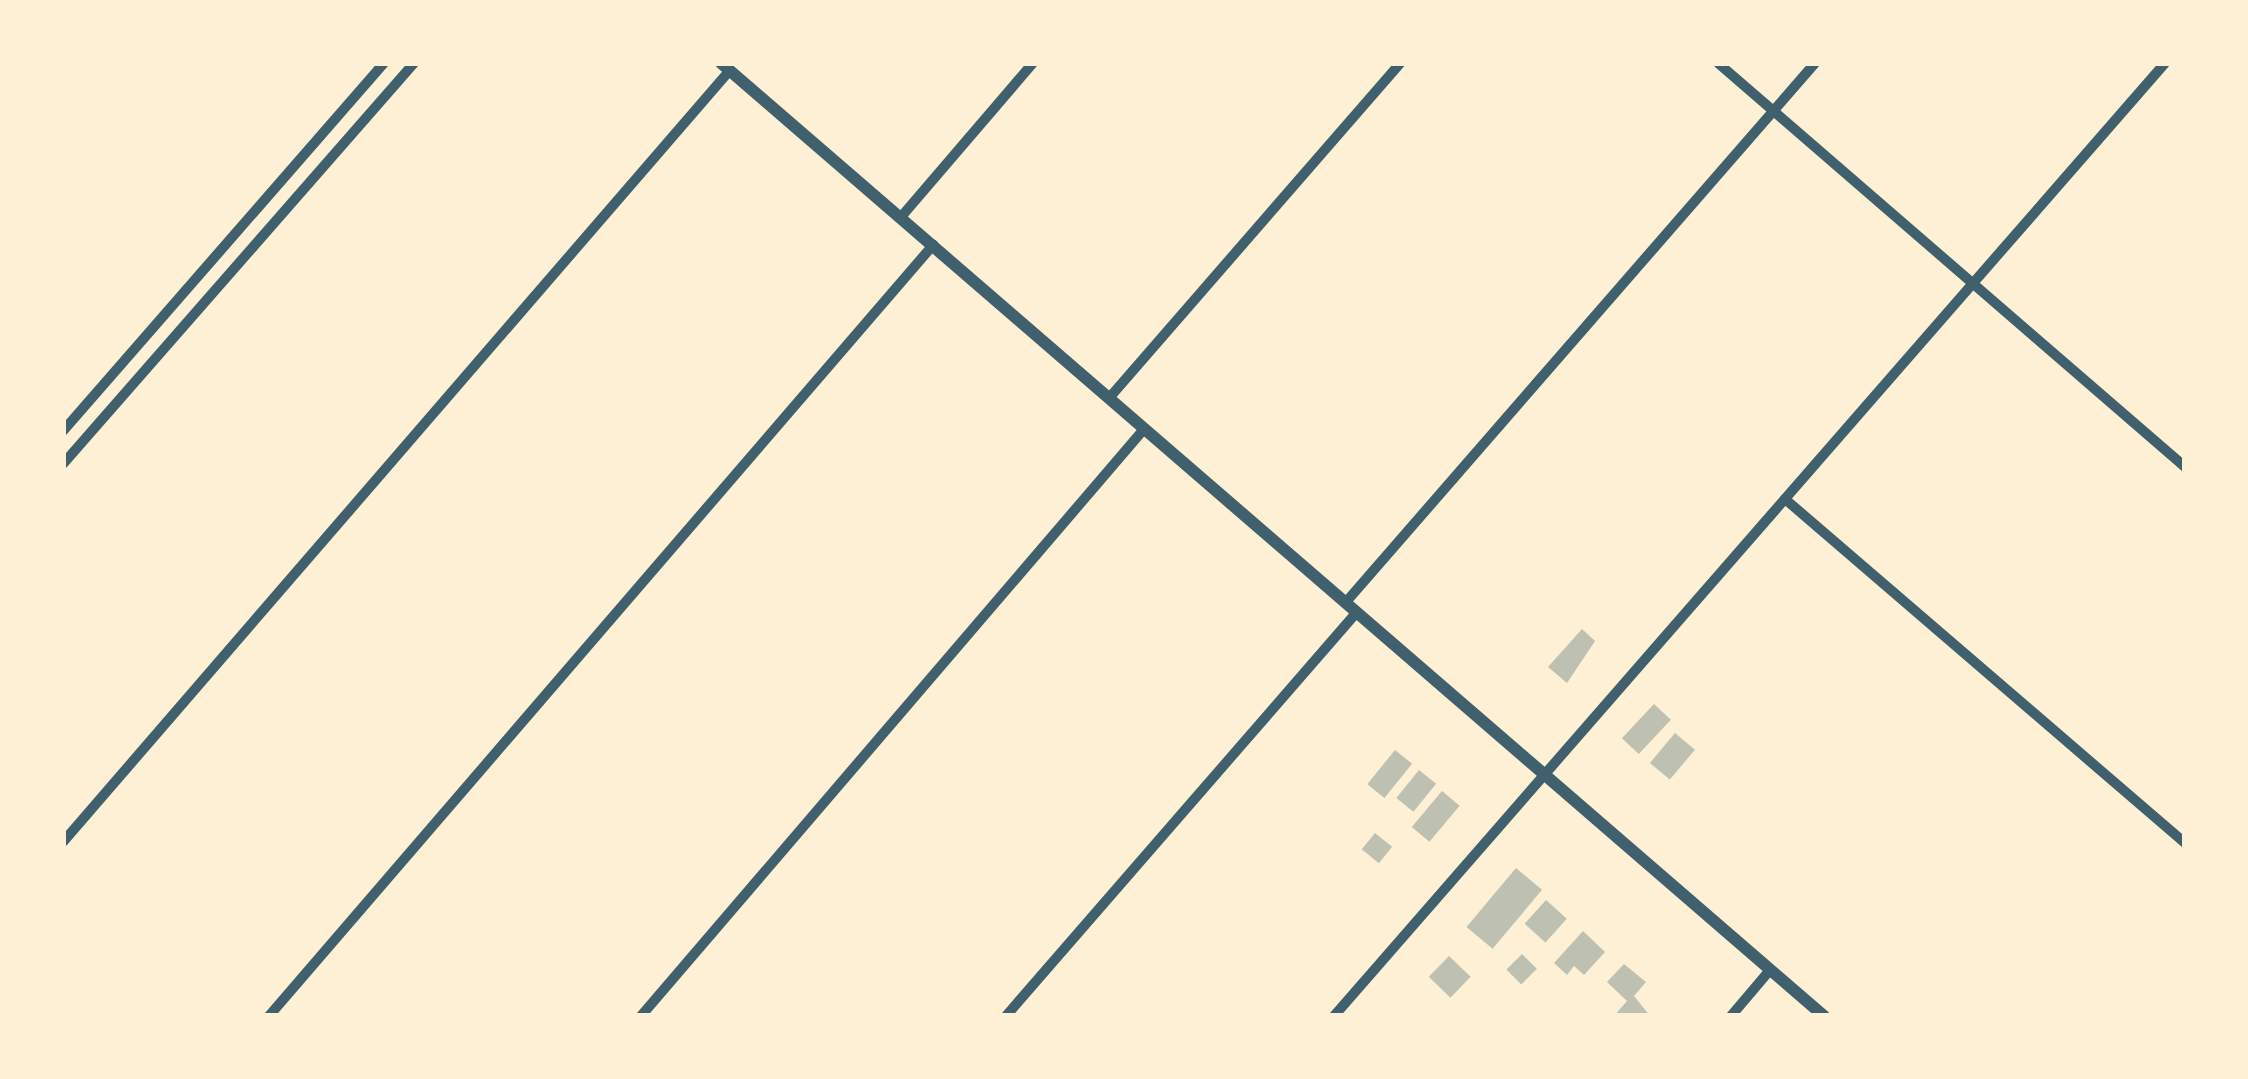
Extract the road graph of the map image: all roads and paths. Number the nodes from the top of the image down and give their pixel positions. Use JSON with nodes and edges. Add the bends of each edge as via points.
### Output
{"nodes":[{"id":1,"x":384,"y":63,"type":"edge"},
{"id":2,"x":414,"y":63,"type":"edge"},
{"id":3,"x":1034,"y":63,"type":"edge"},
{"id":4,"x":1400,"y":63,"type":"edge"},
{"id":5,"x":1718,"y":63,"type":"edge"},
{"id":6,"x":1815,"y":63,"type":"edge"},
{"id":7,"x":2165,"y":63,"type":"edge"},
{"id":8,"x":726,"y":67,"type":"edge"},
{"id":9,"x":1774,"y":111,"type":"junction"},
{"id":10,"x":307,"y":152,"type":"junction"},
{"id":11,"x":323,"y":166,"type":"junction"},
{"id":12,"x":901,"y":217,"type":"junction"},
{"id":13,"x":933,"y":245,"type":"junction"},
{"id":14,"x":1973,"y":284,"type":"junction"},
{"id":15,"x":116,"y":370,"type":"junction"},
{"id":16,"x":133,"y":384,"type":"junction"},
{"id":17,"x":1110,"y":398,"type":"junction"},
{"id":18,"x":1145,"y":428,"type":"junction"},
{"id":19,"x":63,"y":431,"type":"edge"},
{"id":20,"x":2185,"y":447,"type":"edge"},
{"id":21,"x":2180,"y":463,"type":"edge"},
{"id":22,"x":63,"y":464,"type":"edge"},
{"id":23,"x":1785,"y":499,"type":"junction"},
{"id":24,"x":1352,"y":607,"type":"junction"},
{"id":25,"x":1545,"y":774,"type":"junction"},
{"id":26,"x":63,"y":842,"type":"edge"},
{"id":27,"x":2185,"y":843,"type":"edge"},
{"id":28,"x":1770,"y":970,"type":"junction"},
{"id":29,"x":269,"y":1016,"type":"edge"},
{"id":30,"x":641,"y":1016,"type":"edge"},
{"id":31,"x":1006,"y":1016,"type":"edge"},
{"id":32,"x":1334,"y":1016,"type":"edge"},
{"id":33,"x":1731,"y":1016,"type":"edge"},
{"id":34,"x":1824,"y":1016,"type":"edge"}],
"edges":[{"from":1,"to":10,"type":"street"},
{"from":2,"to":11,"type":"street"},
{"from":3,"to":12,"type":"street"},
{"from":4,"to":17,"type":"street"},
{"from":5,"to":9,"type":"street"},
{"from":6,"to":9,"type":"street"},
{"from":7,"to":14,"type":"street"},
{"from":8,"to":12,"type":"street"},
{"from":8,"to":26,"type":"street"},
{"from":9,"to":14,"type":"street"},
{"from":9,"to":24,"type":"street"},
{"from":10,"to":11,"type":"street"},
{"from":10,"to":15,"type":"street"},
{"from":11,"to":16,"type":"street"},
{"from":12,"to":13,"type":"street"},
{"from":13,"to":17,"type":"street"},
{"from":13,"to":29,"type":"street"},
{"from":14,"to":21,"type":"street"},
{"from":14,"to":23,"type":"street"},
{"from":15,"to":16,"type":"street"},
{"from":15,"to":19,"type":"street"},
{"from":16,"to":22,"type":"street"},
{"from":17,"to":18,"type":"street"},
{"from":18,"to":24,"type":"street"},
{"from":18,"to":30,"type":"street"},
{"from":20,"to":21,"type":"street"},
{"from":23,"to":25,"type":"street"},
{"from":23,"to":27,"type":"street"},
{"from":24,"to":25,"type":"street"},
{"from":24,"to":31,"type":"street"},
{"from":25,"to":28,"type":"street"},
{"from":25,"to":32,"type":"street"},
{"from":28,"to":33,"type":"street"},
{"from":28,"to":34,"type":"street"}]}
